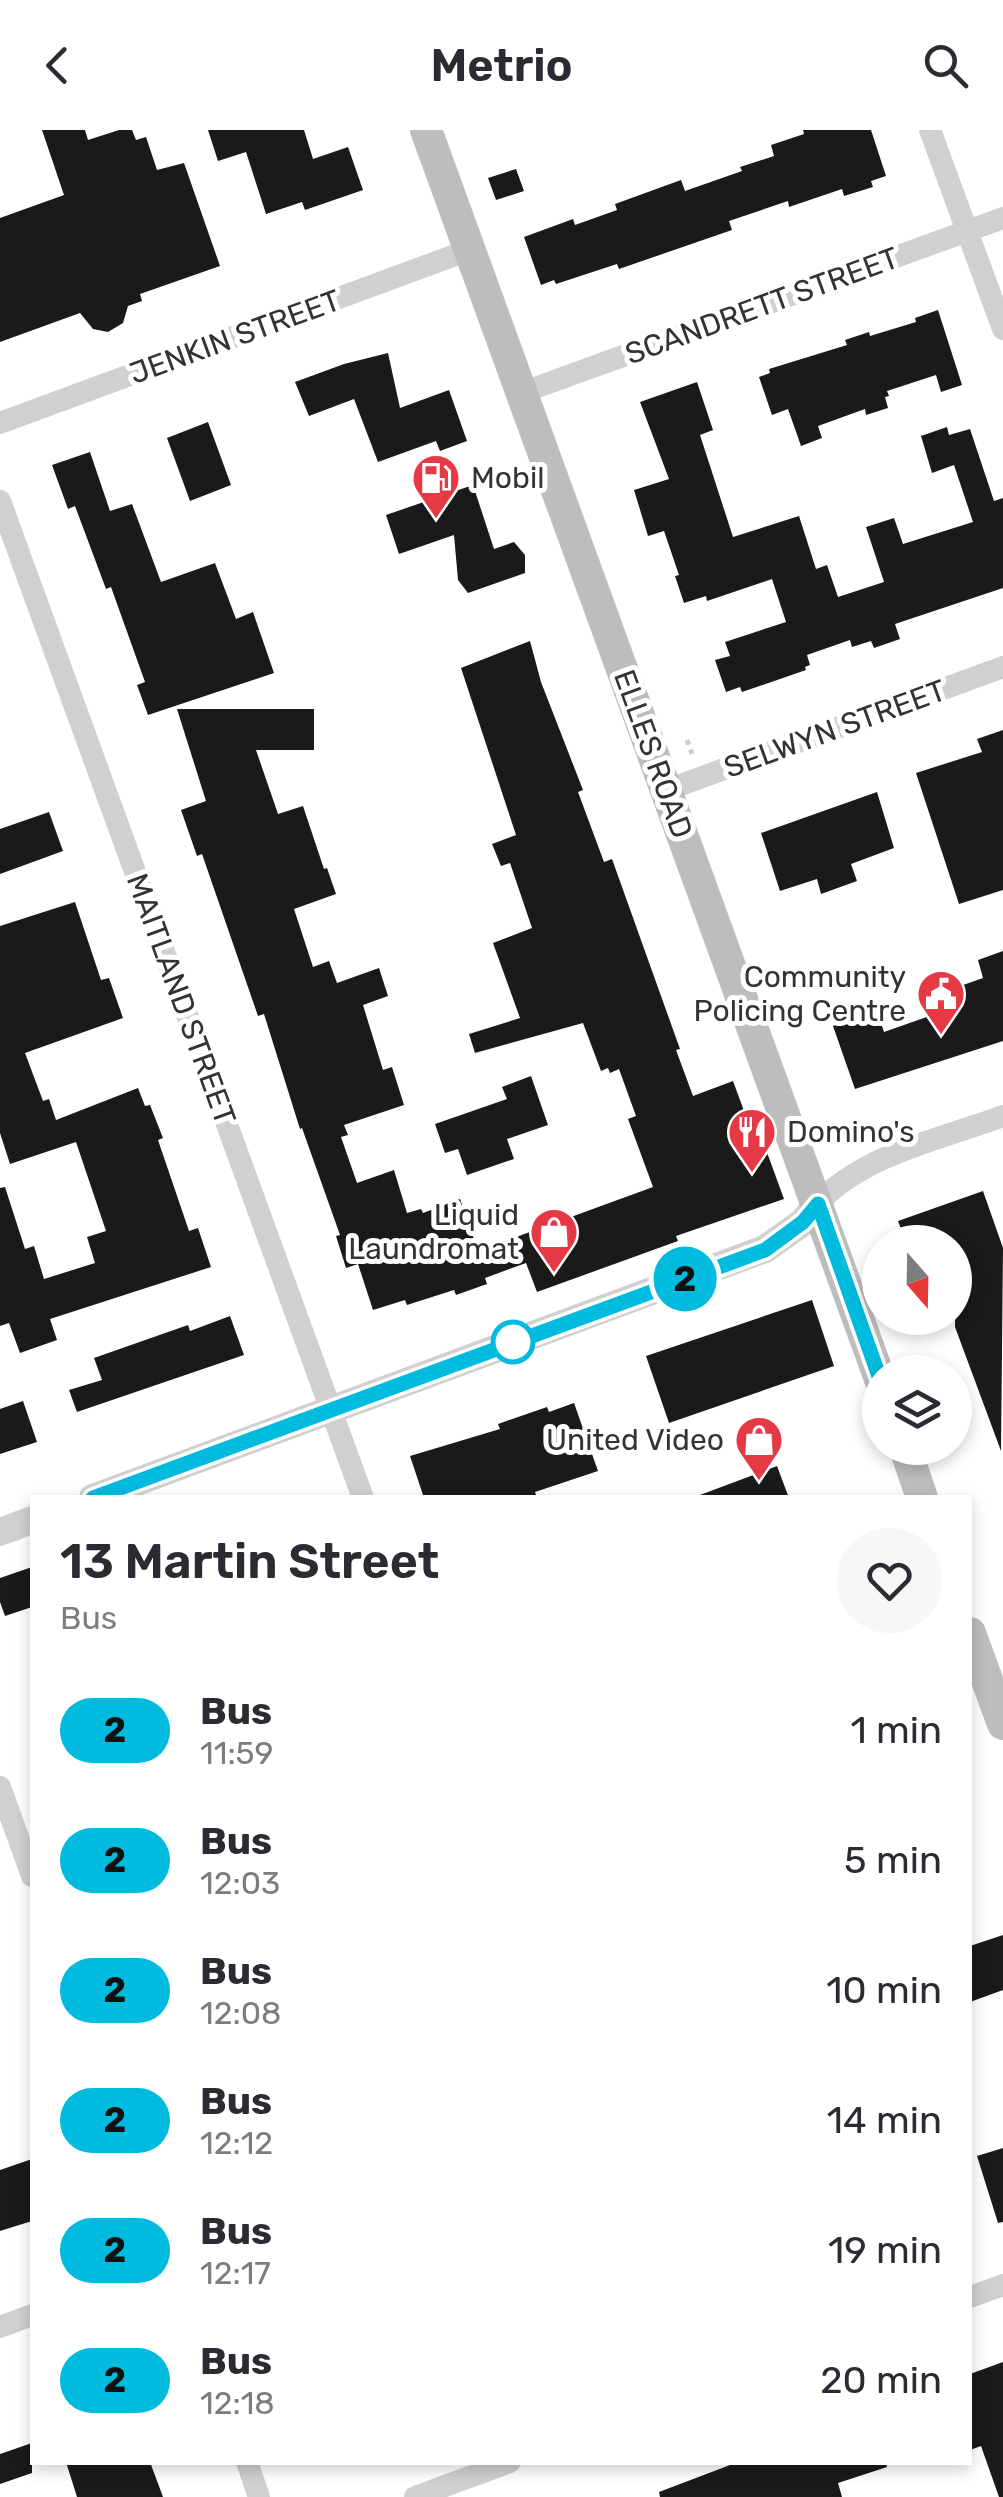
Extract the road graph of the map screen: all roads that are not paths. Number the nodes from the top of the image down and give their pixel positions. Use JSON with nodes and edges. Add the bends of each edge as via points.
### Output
{"nodes":[{"id":1,"x":426,"y":130,"type":"edge"},
{"id":2,"x":930,"y":130,"type":"edge"},
{"id":3,"x":1003,"y":218,"type":"edge"},
{"id":4,"x":967,"y":230,"type":"junction"},
{"id":5,"x":470,"y":250,"type":"junction"},
{"id":6,"x":1003,"y":329,"type":"edge"},
{"id":7,"x":522,"y":393,"type":"junction"},
{"id":8,"x":0,"y":423,"type":"edge"},
{"id":9,"x":0,"y":501,"type":"edge"},
{"id":10,"x":1003,"y":667,"type":"edge"},
{"id":11,"x":667,"y":790,"type":"junction"},
{"id":12,"x":1003,"y":1116,"type":"edge"},
{"id":13,"x":818,"y":1204,"type":"junction"},
{"id":14,"x":871,"y":1355,"type":"edge"},
{"id":15,"x":331,"y":1410,"type":"junction"},
{"id":16,"x":910,"y":1465,"type":"edge"},
{"id":17,"x":100,"y":1495,"type":"edge"},
{"id":18,"x":361,"y":1495,"type":"edge"},
{"id":19,"x":921,"y":1495,"type":"edge"},
{"id":20,"x":30,"y":1521,"type":"edge"},
{"id":21,"x":0,"y":1532,"type":"edge"},
{"id":22,"x":972,"y":1637,"type":"edge"},
{"id":23,"x":996,"y":1684,"type":"edge"},
{"id":24,"x":1003,"y":1724,"type":"edge"},
{"id":25,"x":0,"y":1787,"type":"edge"},
{"id":26,"x":30,"y":1870,"type":"edge"},
{"id":27,"x":1003,"y":2285,"type":"edge"},
{"id":28,"x":972,"y":2295,"type":"edge"},
{"id":29,"x":30,"y":2317,"type":"edge"},
{"id":30,"x":0,"y":2327,"type":"edge"},
{"id":31,"x":248,"y":2465,"type":"edge"},
{"id":32,"x":502,"y":2465,"type":"edge"},
{"id":33,"x":259,"y":2497,"type":"edge"},
{"id":34,"x":414,"y":2497,"type":"edge"}],
"edges":[{"from":1,"to":5,"type":"main road","name":"ELLES ROAD"},
{"from":2,"to":4,"type":"street"},
{"from":3,"to":4,"type":"street","name":"SCANDRETT STREET"},
{"from":4,"to":6,"type":"street"},
{"from":4,"to":7,"type":"street","name":"SCANDRETT STREET"},
{"from":5,"to":7,"type":"main road","name":"ELLES ROAD"},
{"from":5,"to":8,"type":"street","name":"JENKIN STREET"},
{"from":7,"to":11,"type":"main road","name":"ELLES ROAD"},
{"from":9,"to":15,"type":"street","name":"MAITLAND STREET"},
{"from":10,"to":11,"type":"street","name":"SELWYN STREET"},
{"from":11,"to":13,"type":"main road","name":"ELLES ROAD"},
{"from":12,"to":13,"type":"street","via":[[864,1167]]},
{"from":13,"to":14,"type":"main road","name":"ELLES ROAD"},
{"from":13,"to":15,"type":"street","via":[[765,1250]]},
{"from":15,"to":17,"type":"street"},
{"from":15,"to":18,"type":"street","name":"MAITLAND STREET"},
{"from":16,"to":19,"type":"main road"},
{"from":20,"to":21,"type":"street"},
{"from":22,"to":23,"type":"main road"},
{"from":23,"to":24,"type":"main road"},
{"from":25,"to":26,"type":"street"},
{"from":27,"to":28,"type":"street"},
{"from":29,"to":30,"type":"street"},
{"from":31,"to":33,"type":"street"},
{"from":32,"to":34,"type":"street"}]}
